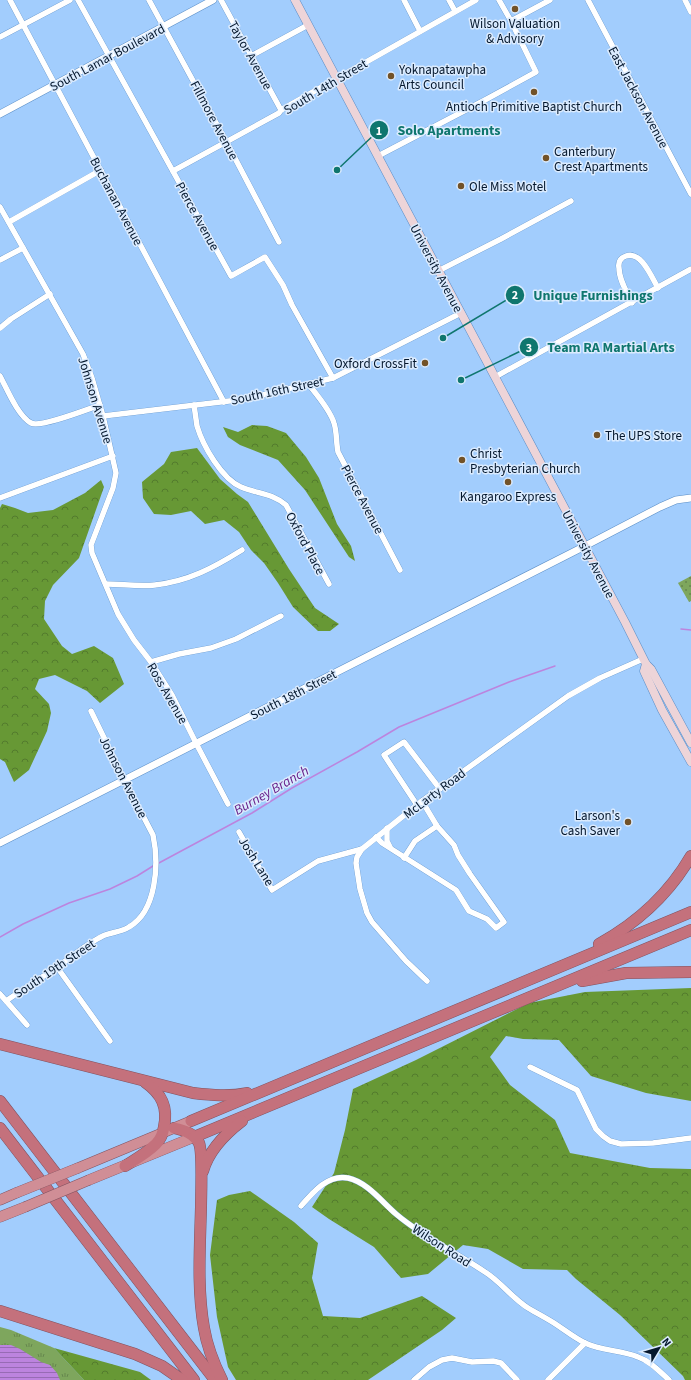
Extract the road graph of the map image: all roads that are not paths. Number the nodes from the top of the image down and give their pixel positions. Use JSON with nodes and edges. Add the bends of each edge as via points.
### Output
{"nodes":[{"id":1,"x":10,"y":0,"type":"edge"},
{"id":2,"x":70,"y":0,"type":"edge"},
{"id":3,"x":78,"y":0,"type":"edge"},
{"id":4,"x":149,"y":0,"type":"edge"},
{"id":5,"x":213,"y":0,"type":"edge"},
{"id":6,"x":221,"y":0,"type":"edge"},
{"id":7,"x":295,"y":0,"type":"edge"},
{"id":8,"x":404,"y":0,"type":"edge"},
{"id":9,"x":449,"y":0,"type":"edge"},
{"id":10,"x":476,"y":0,"type":"edge"},
{"id":11,"x":499,"y":0,"type":"edge"},
{"id":12,"x":550,"y":0,"type":"edge"},
{"id":13,"x":588,"y":0,"type":"edge"},
{"id":14,"x":685,"y":0,"type":"edge"},
{"id":15,"x":455,"y":11,"type":"junction"},
{"id":16,"x":691,"y":12,"type":"edge"},
{"id":17,"x":511,"y":21,"type":"junction"},
{"id":18,"x":23,"y":25,"type":"junction"},
{"id":19,"x":308,"y":25,"type":"junction"},
{"id":20,"x":164,"y":26,"type":"junction"},
{"id":21,"x":420,"y":31,"type":"junction"},
{"id":22,"x":0,"y":37,"type":"edge"},
{"id":23,"x":109,"y":56,"type":"junction"},
{"id":24,"x":250,"y":56,"type":"junction"},
{"id":25,"x":336,"y":78,"type":"junction"},
{"id":26,"x":55,"y":84,"type":"junction"},
{"id":27,"x":281,"y":110,"type":"junction"},
{"id":28,"x":0,"y":113,"type":"edge"},
{"id":29,"x":227,"y":143,"type":"junction"},
{"id":30,"x":378,"y":156,"type":"junction"},
{"id":31,"x":101,"y":170,"type":"junction"},
{"id":32,"x":173,"y":171,"type":"junction"},
{"id":33,"x":691,"y":194,"type":"edge"},
{"id":34,"x":571,"y":200,"type":"dead end"},
{"id":35,"x":0,"y":207,"type":"edge"},
{"id":36,"x":9,"y":222,"type":"junction"},
{"id":37,"x":279,"y":242,"type":"dead end"},
{"id":38,"x":23,"y":248,"type":"junction"},
{"id":39,"x":0,"y":260,"type":"edge"},
{"id":40,"x":691,"y":269,"type":"edge"},
{"id":41,"x":438,"y":271,"type":"junction"},
{"id":42,"x":658,"y":288,"type":"junction"},
{"id":43,"x":50,"y":294,"type":"junction"},
{"id":44,"x":632,"y":302,"type":"junction"},
{"id":45,"x":461,"y":314,"type":"junction"},
{"id":46,"x":0,"y":328,"type":"edge"},
{"id":47,"x":0,"y":376,"type":"edge"},
{"id":48,"x":495,"y":377,"type":"junction"},
{"id":49,"x":333,"y":378,"type":"junction"},
{"id":50,"x":309,"y":385,"type":"junction"},
{"id":51,"x":224,"y":402,"type":"junction"},
{"id":52,"x":100,"y":405,"type":"junction"},
{"id":53,"x":194,"y":405,"type":"junction"},
{"id":54,"x":103,"y":416,"type":"junction"},
{"id":55,"x":113,"y":456,"type":"junction"},
{"id":56,"x":0,"y":498,"type":"edge"},
{"id":57,"x":691,"y":498,"type":"edge"},
{"id":58,"x":585,"y":546,"type":"junction"},
{"id":59,"x":242,"y":550,"type":"dead end"},
{"id":60,"x":400,"y":570,"type":"dead end"},
{"id":61,"x":106,"y":584,"type":"junction"},
{"id":62,"x":329,"y":584,"type":"dead end"},
{"id":63,"x":281,"y":616,"type":"dead end"},
{"id":64,"x":151,"y":662,"type":"junction"},
{"id":65,"x":644,"y":662,"type":"junction"},
{"id":66,"x":91,"y":711,"type":"dead end"},
{"id":67,"x":196,"y":743,"type":"junction"},
{"id":68,"x":691,"y":743,"type":"edge"},
{"id":69,"x":691,"y":762,"type":"edge"},
{"id":70,"x":124,"y":780,"type":"junction"},
{"id":71,"x":440,"y":789,"type":"junction"},
{"id":72,"x":422,"y":801,"type":"junction"},
{"id":73,"x":228,"y":804,"type":"dead end"},
{"id":74,"x":417,"y":805,"type":"junction"},
{"id":75,"x":437,"y":826,"type":"junction"},
{"id":76,"x":387,"y":828,"type":"junction"},
{"id":77,"x":239,"y":832,"type":"dead end"},
{"id":78,"x":376,"y":837,"type":"junction"},
{"id":79,"x":0,"y":843,"type":"edge"},
{"id":80,"x":155,"y":843,"type":"joint"},
{"id":81,"x":390,"y":847,"type":"junction"},
{"id":82,"x":362,"y":849,"type":"junction"},
{"id":83,"x":691,"y":856,"type":"edge"},
{"id":84,"x":404,"y":858,"type":"junction"},
{"id":85,"x":691,"y":912,"type":"edge"},
{"id":86,"x":691,"y":930,"type":"edge"},
{"id":87,"x":572,"y":962,"type":"junction"},
{"id":88,"x":57,"y":967,"type":"junction"},
{"id":89,"x":691,"y":972,"type":"edge"},
{"id":90,"x":427,"y":981,"type":"dead end"},
{"id":91,"x":541,"y":993,"type":"junction"},
{"id":92,"x":0,"y":994,"type":"edge"},
{"id":93,"x":6,"y":1001,"type":"junction"},
{"id":94,"x":27,"y":1025,"type":"dead end"},
{"id":95,"x":110,"y":1041,"type":"dead end"},
{"id":96,"x":0,"y":1044,"type":"edge"},
{"id":97,"x":530,"y":1067,"type":"dead end"},
{"id":98,"x":143,"y":1080,"type":"junction"},
{"id":99,"x":280,"y":1083,"type":"junction"},
{"id":100,"x":0,"y":1101,"type":"edge"},
{"id":101,"x":256,"y":1111,"type":"junction"},
{"id":102,"x":191,"y":1121,"type":"joint"},
{"id":103,"x":0,"y":1128,"type":"edge"},
{"id":104,"x":174,"y":1128,"type":"junction"},
{"id":105,"x":163,"y":1132,"type":"junction"},
{"id":106,"x":194,"y":1137,"type":"junction"},
{"id":107,"x":691,"y":1138,"type":"edge"},
{"id":108,"x":125,"y":1166,"type":"junction"},
{"id":109,"x":201,"y":1179,"type":"junction"},
{"id":110,"x":0,"y":1200,"type":"edge"},
{"id":111,"x":301,"y":1206,"type":"dead end"},
{"id":112,"x":0,"y":1217,"type":"edge"},
{"id":113,"x":0,"y":1311,"type":"edge"},
{"id":114,"x":585,"y":1343,"type":"junction"},
{"id":115,"x":182,"y":1380,"type":"edge"},
{"id":116,"x":194,"y":1380,"type":"edge"},
{"id":117,"x":215,"y":1380,"type":"edge"},
{"id":118,"x":222,"y":1380,"type":"edge"},
{"id":119,"x":414,"y":1380,"type":"edge"},
{"id":120,"x":517,"y":1380,"type":"edge"},
{"id":121,"x":548,"y":1380,"type":"edge"},
{"id":122,"x":669,"y":1380,"type":"edge"}],
"edges":[{"from":1,"to":18,"type":"street","name":"Buchanan Avenue"},
{"from":2,"to":18,"type":"street"},
{"from":3,"to":23,"type":"street","name":"Pierce Avenue"},
{"from":4,"to":20,"type":"street","name":"Fillmore Avenue"},
{"from":5,"to":20,"type":"street","name":"South Lamar Boulevard"},
{"from":6,"to":24,"type":"street","name":"Taylor Avenue"},
{"from":7,"to":19,"type":"main road","name":"University Avenue"},
{"from":8,"to":21,"type":"street"},
{"from":9,"to":15,"type":"street"},
{"from":10,"to":15,"type":"street","name":"South 14th Street"},
{"from":11,"to":17,"type":"street"},
{"from":12,"to":17,"type":"street"},
{"from":13,"to":33,"type":"street","name":"East Jackson Avenue"},
{"from":14,"to":16,"type":"street"},
{"from":15,"to":21,"type":"street","name":"South 14th Street"},
{"from":17,"to":30,"type":"street","via":[[536,72]]},
{"from":18,"to":22,"type":"street"},
{"from":18,"to":26,"type":"street","name":"Buchanan Avenue"},
{"from":19,"to":24,"type":"street"},
{"from":19,"to":25,"type":"main road","name":"University Avenue"},
{"from":20,"to":23,"type":"street","name":"South Lamar Boulevard"},
{"from":20,"to":29,"type":"street","name":"Fillmore Avenue"},
{"from":21,"to":25,"type":"street","name":"South 14th Street"},
{"from":23,"to":26,"type":"street","name":"South Lamar Boulevard"},
{"from":23,"to":32,"type":"street","name":"Pierce Avenue"},
{"from":24,"to":27,"type":"street","name":"Taylor Avenue"},
{"from":25,"to":27,"type":"street","name":"South 14th Street"},
{"from":25,"to":30,"type":"main road","name":"University Avenue"},
{"from":26,"to":28,"type":"street","name":"South Lamar Boulevard"},
{"from":26,"to":31,"type":"street","name":"Buchanan Avenue"},
{"from":27,"to":29,"type":"street","name":"South 14th Street"},
{"from":29,"to":32,"type":"street","name":"South 14th Street"},
{"from":29,"to":37,"type":"street","name":"Fillmore Avenue"},
{"from":30,"to":41,"type":"main road","name":"University Avenue"},
{"from":31,"to":36,"type":"street"},
{"from":31,"to":51,"type":"street","name":"Buchanan Avenue"},
{"from":32,"to":49,"type":"street","name":"Pierce Avenue","via":[[231,276],[265,257]]},
{"from":34,"to":41,"type":"street","via":[[501,240]]},
{"from":35,"to":36,"type":"street","name":"Johnson Avenue"},
{"from":36,"to":38,"type":"street","name":"Johnson Avenue"},
{"from":38,"to":39,"type":"street"},
{"from":38,"to":43,"type":"street","name":"Johnson Avenue"},
{"from":40,"to":42,"type":"street"},
{"from":41,"to":45,"type":"main road","name":"University Avenue"},
{"from":42,"to":44,"type":"street"},
{"from":42,"to":44,"type":"street","via":[[643,262],[633,255],[622,257],[618,269]]},
{"from":43,"to":46,"type":"street"},
{"from":43,"to":52,"type":"street","name":"Johnson Avenue","via":[[83,354]]},
{"from":44,"to":48,"type":"street"},
{"from":45,"to":48,"type":"main road","name":"University Avenue"},
{"from":45,"to":49,"type":"street","name":"South 16th Street"},
{"from":47,"to":52,"type":"street","via":[[22,414],[32,424]]},
{"from":48,"to":58,"type":"main road","name":"University Avenue"},
{"from":49,"to":50,"type":"street","name":"South 16th Street"},
{"from":50,"to":51,"type":"street","name":"South 16th Street"},
{"from":50,"to":60,"type":"street","name":"Pierce Avenue","via":[[334,423],[338,452]]},
{"from":51,"to":53,"type":"street","name":"South 16th Street"},
{"from":52,"to":54,"type":"street","name":"Johnson Avenue"},
{"from":53,"to":54,"type":"street","name":"South 16th Street"},
{"from":53,"to":62,"type":"street","name":"Oxford Place","via":[[204,444],[224,474],[240,487],[272,496],[286,505]]},
{"from":54,"to":55,"type":"street","name":"Johnson Avenue"},
{"from":55,"to":56,"type":"street"},
{"from":55,"to":61,"type":"street","name":"Johnson Avenue","via":[[116,473],[113,488],[91,545],[92,554]]},
{"from":57,"to":58,"type":"street","name":"South 18th Street","via":[[676,500],[660,507]]},
{"from":58,"to":65,"type":"main road","name":"University Avenue"},
{"from":58,"to":67,"type":"street","name":"South 18th Street"},
{"from":59,"to":61,"type":"street","via":[[199,574],[174,581],[154,585]]},
{"from":61,"to":64,"type":"street","name":"Ross Avenue","via":[[118,614]]},
{"from":63,"to":64,"type":"street","via":[[218,646]]},
{"from":64,"to":67,"type":"street","name":"Ross Avenue","via":[[172,695]]},
{"from":65,"to":68,"type":"main road","name":"University Avenue","via":[[651,668]]},
{"from":65,"to":69,"type":"main road","name":"University Avenue","via":[[644,671],[662,710]]},
{"from":65,"to":71,"type":"street","name":"McLarty Road","via":[[600,678],[568,696]]},
{"from":66,"to":70,"type":"street","name":"Johnson Avenue"},
{"from":67,"to":70,"type":"street","name":"South 18th Street"},
{"from":67,"to":73,"type":"street","name":"Ross Avenue"},
{"from":70,"to":79,"type":"street","name":"South 18th Street"},
{"from":70,"to":80,"type":"street","name":"Johnson Avenue"},
{"from":71,"to":72,"type":"street","name":"McLarty Road"},
{"from":71,"to":74,"type":"street","via":[[404,742],[384,755]]},
{"from":72,"to":74,"type":"street","name":"McLarty Road"},
{"from":72,"to":75,"type":"street"},
{"from":74,"to":76,"type":"street","name":"McLarty Road"},
{"from":75,"to":84,"type":"street","via":[[415,841]]},
{"from":75,"to":84,"type":"street","via":[[454,845],[470,874],[504,922],[496,928],[487,919],[469,911],[456,890]]},
{"from":76,"to":78,"type":"street","name":"McLarty Road"},
{"from":76,"to":81,"type":"street","via":[[387,841]]},
{"from":77,"to":82,"type":"street","name":"Josh Lane","via":[[272,890],[318,861]]},
{"from":78,"to":81,"type":"street"},
{"from":78,"to":82,"type":"street","name":"McLarty Road"},
{"from":80,"to":88,"type":"street","name":"South 19th Street","via":[[155,883],[148,906],[139,918],[130,927],[90,943]]},
{"from":81,"to":84,"type":"street"},
{"from":82,"to":90,"type":"street","via":[[356,864],[367,913],[406,961]]},
{"from":83,"to":87,"type":"highway","via":[[673,883],[643,914]]},
{"from":85,"to":87,"type":"highway"},
{"from":86,"to":91,"type":"highway"},
{"from":87,"to":99,"type":"highway"},
{"from":88,"to":93,"type":"street","name":"South 19th Street"},
{"from":88,"to":95,"type":"street"},
{"from":89,"to":91,"type":"highway","via":[[626,973],[582,981]]},
{"from":91,"to":101,"type":"highway"},
{"from":92,"to":93,"type":"street"},
{"from":93,"to":94,"type":"street"},
{"from":96,"to":98,"type":"highway"},
{"from":97,"to":107,"type":"street","via":[[578,1090],[596,1128],[610,1141],[629,1144]]},
{"from":98,"to":99,"type":"highway","via":[[209,1095],[246,1094]]},
{"from":98,"to":105,"type":"highway","via":[[154,1088],[164,1103],[166,1114]]},
{"from":99,"to":102,"type":"highway"},
{"from":100,"to":117,"type":"highway"},
{"from":101,"to":106,"type":"highway"},
{"from":101,"to":109,"type":"highway","via":[[215,1146]]},
{"from":102,"to":104,"type":"highway"},
{"from":103,"to":116,"type":"highway"},
{"from":104,"to":105,"type":"highway"},
{"from":104,"to":106,"type":"highway","via":[[185,1130]]},
{"from":105,"to":108,"type":"highway","via":[[152,1148]]},
{"from":105,"to":110,"type":"highway","bridge":true},
{"from":106,"to":108,"type":"highway"},
{"from":106,"to":109,"type":"highway","via":[[199,1143]]},
{"from":108,"to":112,"type":"highway","bridge":true},
{"from":109,"to":118,"type":"highway","via":[[200,1291],[204,1329]]},
{"from":111,"to":114,"type":"street","name":"Wilson Road","via":[[309,1196],[336,1178],[348,1178],[360,1183],[428,1237],[485,1272],[516,1300]]},
{"from":113,"to":115,"type":"highway","via":[[135,1354],[162,1366]]},
{"from":114,"to":121,"type":"street"},
{"from":114,"to":122,"type":"street","via":[[637,1356]]},
{"from":119,"to":120,"type":"street","via":[[429,1367],[452,1358],[472,1362],[493,1361],[501,1364]]}]}
